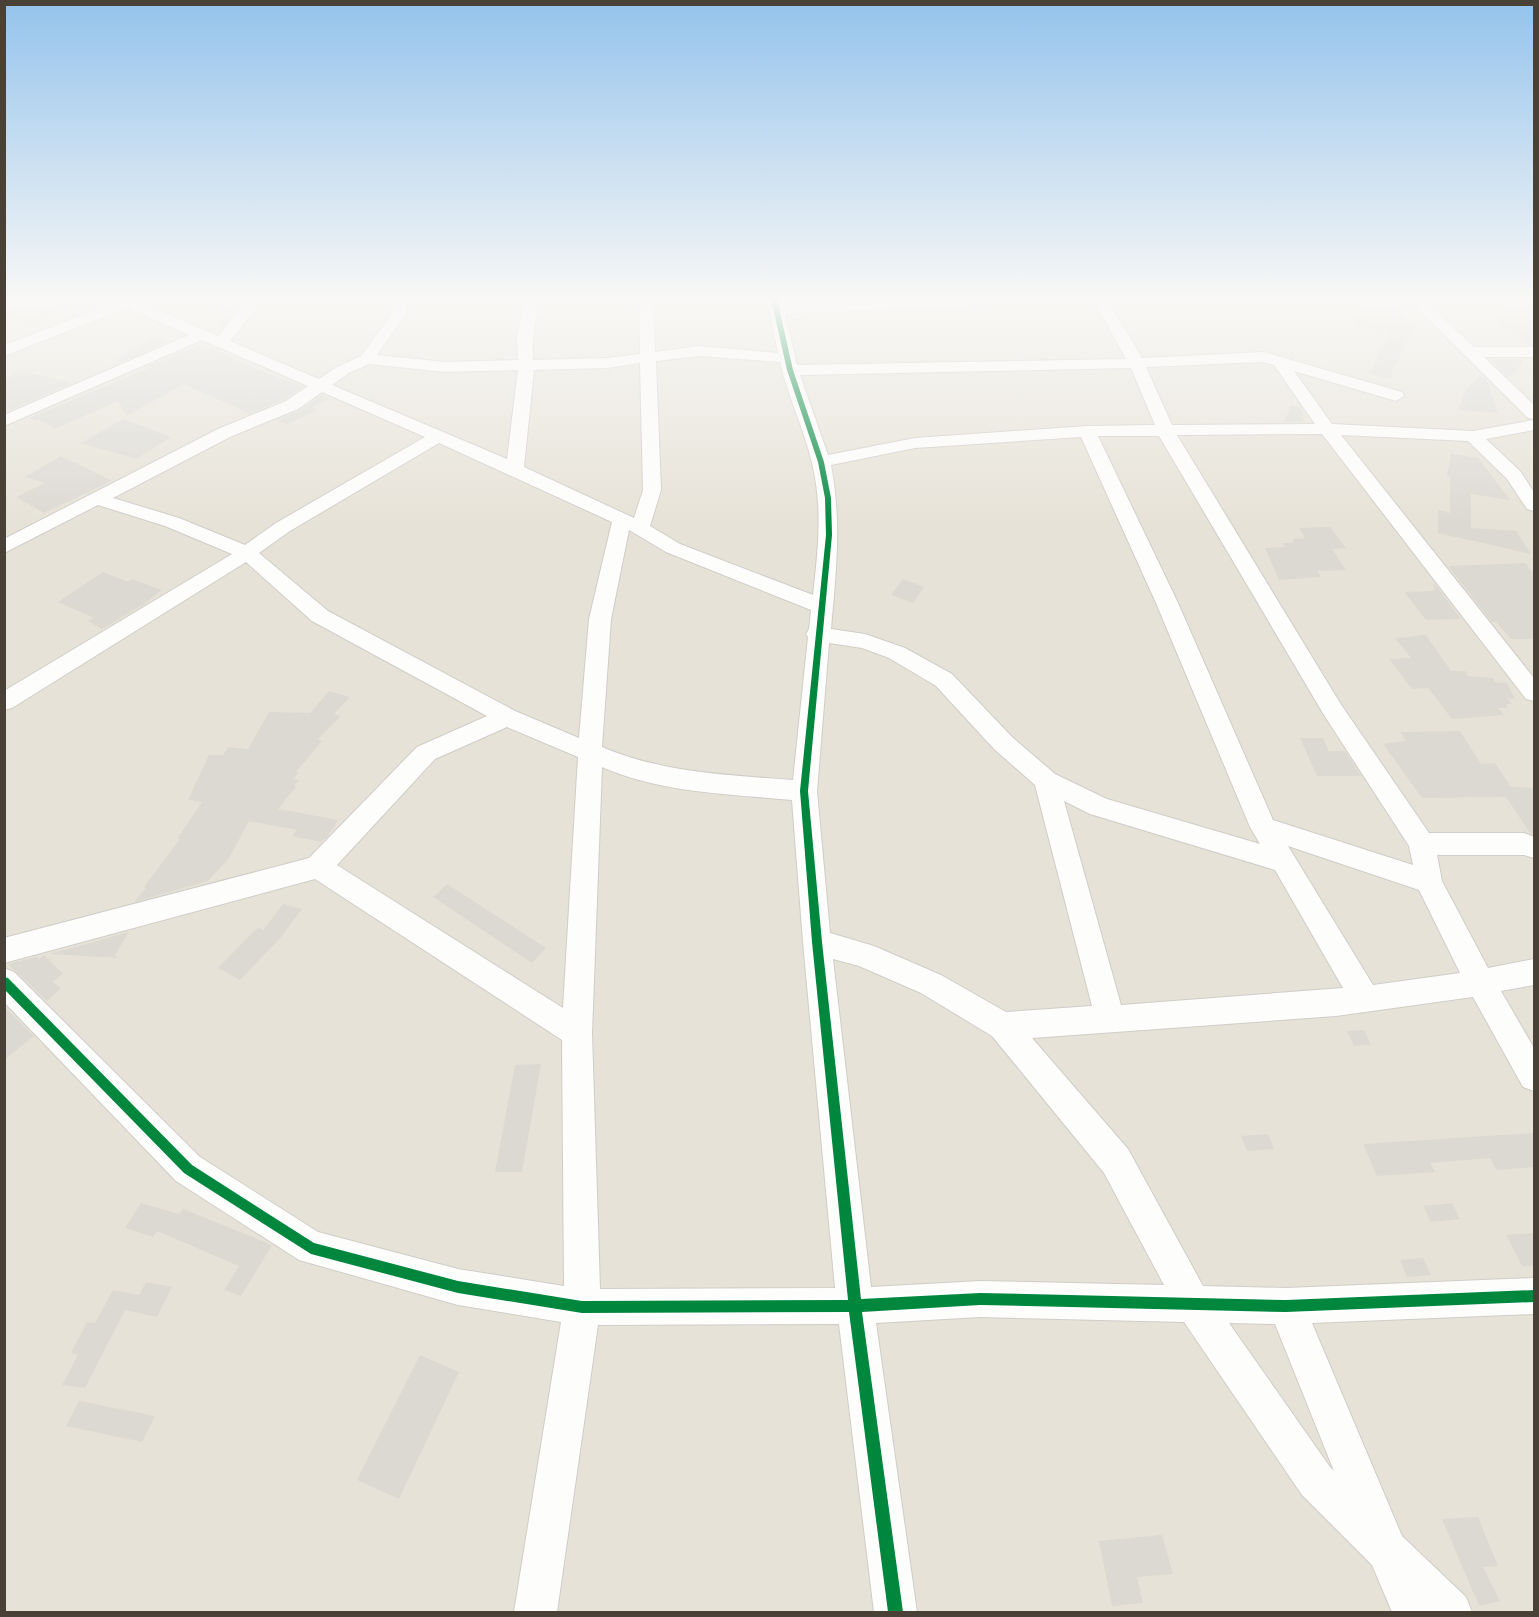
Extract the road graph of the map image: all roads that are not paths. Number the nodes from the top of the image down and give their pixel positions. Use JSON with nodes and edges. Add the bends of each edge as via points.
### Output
{"nodes":[{"id":1,"x":111,"y":374,"type":"edge"},
{"id":2,"x":296,"y":374,"type":"edge"},
{"id":3,"x":337,"y":374,"type":"edge"},
{"id":4,"x":525,"y":374,"type":"edge"},
{"id":5,"x":648,"y":374,"type":"edge"},
{"id":6,"x":792,"y":374,"type":"edge"},
{"id":7,"x":1141,"y":374,"type":"edge"},
{"id":8,"x":1289,"y":374,"type":"edge"},
{"id":9,"x":1323,"y":374,"type":"edge"},
{"id":10,"x":1493,"y":374,"type":"edge"},
{"id":11,"x":322,"y":385,"type":"junction"},
{"id":12,"x":1396,"y":396,"type":"dead end"},
{"id":13,"x":1534,"y":414,"type":"edge"},
{"id":14,"x":4,"y":421,"type":"edge"},
{"id":15,"x":1534,"y":424,"type":"edge"},
{"id":16,"x":1327,"y":429,"type":"junction"},
{"id":17,"x":1087,"y":431,"type":"junction"},
{"id":18,"x":1166,"y":432,"type":"junction"},
{"id":19,"x":1473,"y":436,"type":"junction"},
{"id":20,"x":438,"y":437,"type":"junction"},
{"id":21,"x":821,"y":462,"type":"junction"},
{"id":22,"x":515,"y":469,"type":"junction"},
{"id":23,"x":97,"y":499,"type":"junction"},
{"id":24,"x":1534,"y":505,"type":"edge"},
{"id":25,"x":631,"y":524,"type":"junction"},
{"id":26,"x":4,"y":547,"type":"edge"},
{"id":27,"x":247,"y":553,"type":"junction"},
{"id":28,"x":819,"y":620,"type":"junction"},
{"id":29,"x":1534,"y":693,"type":"edge"},
{"id":30,"x":4,"y":702,"type":"edge"},
{"id":31,"x":507,"y":717,"type":"junction"},
{"id":32,"x":590,"y":752,"type":"junction"},
{"id":33,"x":1046,"y":780,"type":"junction"},
{"id":34,"x":804,"y":790,"type":"junction"},
{"id":35,"x":1263,"y":827,"type":"junction"},
{"id":36,"x":1422,"y":844,"type":"junction"},
{"id":37,"x":1534,"y":847,"type":"edge"},
{"id":38,"x":1283,"y":862,"type":"junction"},
{"id":39,"x":318,"y":867,"type":"junction"},
{"id":40,"x":1429,"y":882,"type":"junction"},
{"id":41,"x":817,"y":942,"type":"junction"},
{"id":42,"x":4,"y":951,"type":"edge"},
{"id":43,"x":1534,"y":972,"type":"edge"},
{"id":44,"x":4,"y":981,"type":"edge"},
{"id":45,"x":1481,"y":984,"type":"junction"},
{"id":46,"x":1365,"y":999,"type":"junction"},
{"id":47,"x":1110,"y":1018,"type":"junction"},
{"id":48,"x":1003,"y":1026,"type":"junction"},
{"id":49,"x":577,"y":1033,"type":"junction"},
{"id":50,"x":1534,"y":1076,"type":"edge"},
{"id":51,"x":1534,"y":1296,"type":"edge"},
{"id":52,"x":1193,"y":1303,"type":"junction"},
{"id":53,"x":855,"y":1306,"type":"junction"},
{"id":54,"x":1286,"y":1306,"type":"junction"},
{"id":55,"x":582,"y":1307,"type":"junction"},
{"id":56,"x":1387,"y":1550,"type":"junction"},
{"id":57,"x":534,"y":1612,"type":"edge"},
{"id":58,"x":896,"y":1612,"type":"edge"},
{"id":59,"x":1413,"y":1612,"type":"edge"},
{"id":60,"x":1451,"y":1612,"type":"edge"}],
"edges":[{"from":1,"to":14,"type":"street"},
{"from":2,"to":11,"type":"street"},
{"from":3,"to":11,"type":"street"},
{"from":4,"to":22,"type":"street"},
{"from":5,"to":25,"type":"street","via":[[652,490]]},
{"from":6,"to":21,"type":"street"},
{"from":7,"to":18,"type":"street"},
{"from":8,"to":16,"type":"street"},
{"from":9,"to":12,"type":"street"},
{"from":10,"to":13,"type":"street"},
{"from":11,"to":20,"type":"street"},
{"from":11,"to":23,"type":"street","via":[[292,405],[224,433]]},
{"from":15,"to":19,"type":"street"},
{"from":16,"to":18,"type":"street"},
{"from":16,"to":19,"type":"street"},
{"from":16,"to":29,"type":"street"},
{"from":17,"to":18,"type":"street"},
{"from":17,"to":21,"type":"street","via":[[915,443]]},
{"from":17,"to":35,"type":"street","via":[[1167,603]]},
{"from":18,"to":36,"type":"street","via":[[1332,709]]},
{"from":19,"to":24,"type":"street","via":[[1514,475]]},
{"from":20,"to":22,"type":"street"},
{"from":20,"to":27,"type":"street","via":[[283,527]]},
{"from":21,"to":28,"type":"street","via":[[828,498],[829,535]]},
{"from":22,"to":25,"type":"street"},
{"from":23,"to":26,"type":"street"},
{"from":23,"to":27,"type":"street","via":[[172,522]]},
{"from":25,"to":28,"type":"street"},
{"from":25,"to":32,"type":"street","via":[[600,619]]},
{"from":27,"to":30,"type":"street"},
{"from":27,"to":31,"type":"street","via":[[320,616]]},
{"from":28,"to":33,"type":"street","via":[[897,653],[944,680]]},
{"from":28,"to":34,"type":"street"},
{"from":31,"to":32,"type":"street"},
{"from":31,"to":39,"type":"street","via":[[426,753]]},
{"from":32,"to":34,"type":"street","via":[[625,767],[689,781]]},
{"from":32,"to":49,"type":"street"},
{"from":33,"to":38,"type":"street","via":[[1099,807]]},
{"from":33,"to":47,"type":"street"},
{"from":34,"to":41,"type":"street"},
{"from":35,"to":38,"type":"street"},
{"from":35,"to":40,"type":"street"},
{"from":36,"to":37,"type":"street"},
{"from":36,"to":40,"type":"street"},
{"from":38,"to":46,"type":"street"},
{"from":39,"to":42,"type":"street"},
{"from":39,"to":49,"type":"street"},
{"from":40,"to":45,"type":"street"},
{"from":41,"to":48,"type":"street","via":[[864,955],[931,984]]},
{"from":41,"to":53,"type":"street"},
{"from":43,"to":45,"type":"street"},
{"from":44,"to":55,"type":"street","via":[[188,1169],[311,1248],[458,1287]]},
{"from":45,"to":46,"type":"street"},
{"from":45,"to":50,"type":"street"},
{"from":46,"to":47,"type":"street"},
{"from":47,"to":48,"type":"street"},
{"from":48,"to":52,"type":"street","via":[[1116,1161]]},
{"from":49,"to":55,"type":"street"},
{"from":51,"to":54,"type":"street"},
{"from":52,"to":53,"type":"street","via":[[980,1299]]},
{"from":52,"to":54,"type":"street"},
{"from":52,"to":56,"type":"street","via":[[1316,1481]]},
{"from":53,"to":55,"type":"street"},
{"from":53,"to":58,"type":"street"},
{"from":54,"to":56,"type":"street"},
{"from":55,"to":57,"type":"street"},
{"from":56,"to":59,"type":"street"},
{"from":56,"to":60,"type":"street"}]}
